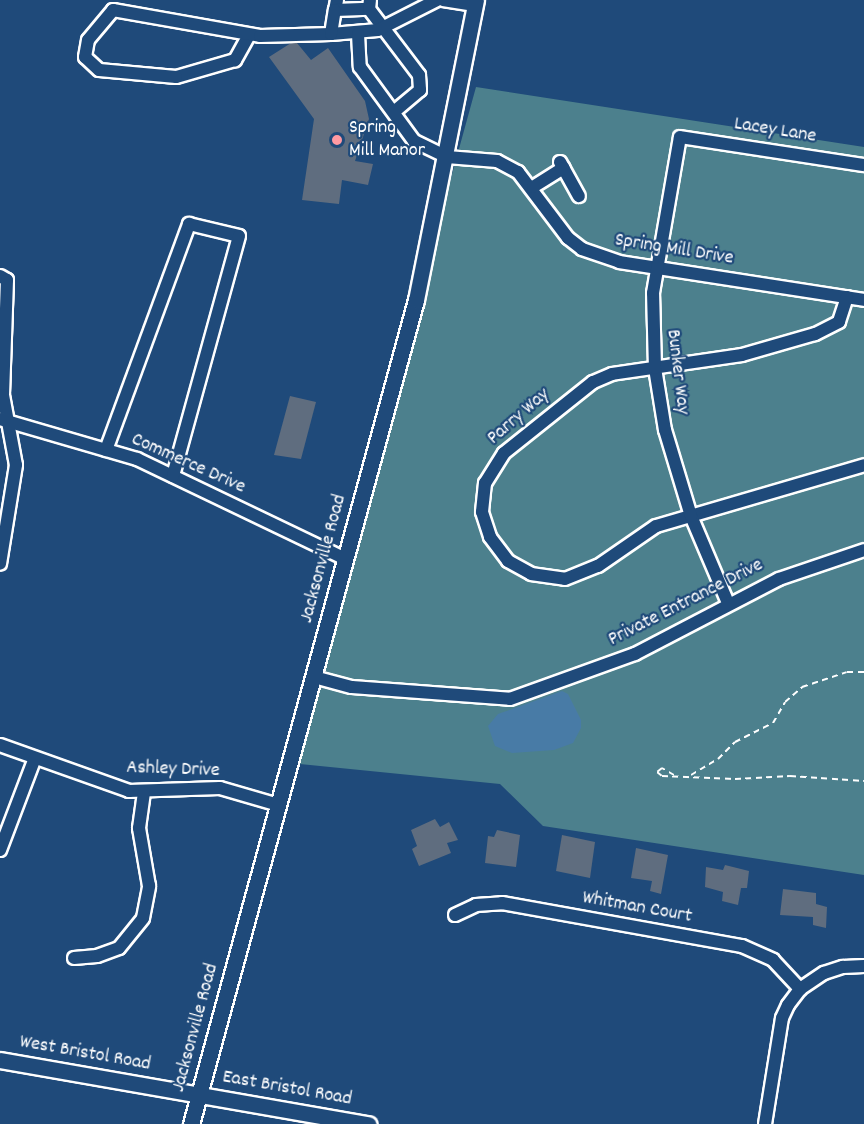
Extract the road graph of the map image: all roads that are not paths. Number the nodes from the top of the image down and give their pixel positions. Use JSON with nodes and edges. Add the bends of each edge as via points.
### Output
{"nodes":[{"id":1,"x":437,"y":0,"type":"edge"},
{"id":2,"x":443,"y":0,"type":"edge"},
{"id":3,"x":476,"y":2,"type":"edge"},
{"id":4,"x":370,"y":4,"type":"edge"},
{"id":5,"x":336,"y":5,"type":"edge"},
{"id":6,"x":384,"y":28,"type":"junction"},
{"id":7,"x":331,"y":34,"type":"junction"},
{"id":8,"x":358,"y":34,"type":"junction"},
{"id":9,"x":249,"y":35,"type":"junction"},
{"id":10,"x":394,"y":112,"type":"junction"},
{"id":11,"x":680,"y":136,"type":"joint"},
{"id":12,"x":447,"y":157,"type":"junction"},
{"id":13,"x":864,"y":165,"type":"edge"},
{"id":14,"x":533,"y":187,"type":"junction"},
{"id":15,"x":579,"y":196,"type":"dead end"},
{"id":16,"x":658,"y":268,"type":"junction"},
{"id":17,"x":0,"y":276,"type":"edge"},
{"id":18,"x":847,"y":297,"type":"junction"},
{"id":19,"x":864,"y":300,"type":"edge"},
{"id":20,"x":655,"y":368,"type":"junction"},
{"id":21,"x":4,"y":420,"type":"edge"},
{"id":22,"x":0,"y":438,"type":"edge"},
{"id":23,"x":106,"y":450,"type":"junction"},
{"id":24,"x":864,"y":465,"type":"edge"},
{"id":25,"x":173,"y":476,"type":"junction"},
{"id":26,"x":691,"y":516,"type":"junction"},
{"id":27,"x":864,"y":550,"type":"edge"},
{"id":28,"x":346,"y":559,"type":"junction"},
{"id":29,"x":0,"y":564,"type":"edge"},
{"id":30,"x":728,"y":603,"type":"junction"},
{"id":31,"x":314,"y":677,"type":"junction"},
{"id":32,"x":0,"y":745,"type":"edge"},
{"id":33,"x":35,"y":759,"type":"junction"},
{"id":34,"x":144,"y":792,"type":"junction"},
{"id":35,"x":279,"y":805,"type":"junction"},
{"id":36,"x":0,"y":850,"type":"edge"},
{"id":37,"x":455,"y":915,"type":"dead end"},
{"id":38,"x":74,"y":958,"type":"dead end"},
{"id":39,"x":864,"y":966,"type":"edge"},
{"id":40,"x":800,"y":989,"type":"junction"},
{"id":41,"x":0,"y":1060,"type":"edge"},
{"id":42,"x":199,"y":1095,"type":"junction"},
{"id":43,"x":191,"y":1124,"type":"edge"},
{"id":44,"x":368,"y":1124,"type":"edge"},
{"id":45,"x":765,"y":1124,"type":"edge"}],
"edges":[{"from":1,"to":6,"type":"street"},
{"from":2,"to":3,"type":"street"},
{"from":3,"to":12,"type":"main road","name":"Jacksonville Road"},
{"from":4,"to":5,"type":"street"},
{"from":4,"to":6,"type":"street"},
{"from":5,"to":7,"type":"street"},
{"from":6,"to":8,"type":"street"},
{"from":6,"to":10,"type":"street","via":[[419,75],[420,90]]},
{"from":7,"to":8,"type":"street"},
{"from":7,"to":9,"type":"street"},
{"from":8,"to":10,"type":"street","via":[[360,67]]},
{"from":9,"to":9,"type":"street","via":[[112,10],[88,40],[85,57],[99,70],[176,78],[235,60]]},
{"from":10,"to":12,"type":"street","via":[[414,141]]},
{"from":11,"to":13,"type":"street","name":"Lacey Lane"},
{"from":11,"to":16,"type":"street","name":"Bunker Way"},
{"from":12,"to":14,"type":"street","name":"Spring Mill Drive","via":[[496,161],[518,172]]},
{"from":12,"to":28,"type":"main road","name":"Jacksonville Road","via":[[416,300]]},
{"from":14,"to":15,"type":"street","via":[[562,165]]},
{"from":14,"to":16,"type":"street","name":"Spring Mill Drive","via":[[568,238],[582,249],[600,258]]},
{"from":16,"to":18,"type":"street","name":"Spring Mill Drive"},
{"from":16,"to":20,"type":"street","name":"Bunker Way","via":[[652,312]]},
{"from":17,"to":21,"type":"street","via":[[7,280]]},
{"from":18,"to":19,"type":"street","name":"Spring Mill Drive"},
{"from":18,"to":20,"type":"street","name":"Parry Way","via":[[839,322],[815,334],[742,355]]},
{"from":20,"to":26,"type":"street","name":"Bunker Way","via":[[665,430]]},
{"from":20,"to":26,"type":"street","name":"Parry Way","via":[[612,374],[593,382],[504,453],[485,483],[485,526],[496,547],[519,568],[545,578],[565,579],[598,566],[640,534]]},
{"from":21,"to":22,"type":"street"},
{"from":21,"to":23,"type":"street","name":"Commerce Drive"},
{"from":21,"to":29,"type":"street","via":[[16,465]]},
{"from":23,"to":25,"type":"street","name":"Commerce Drive"},
{"from":23,"to":25,"type":"street","via":[[189,224],[238,236]]},
{"from":24,"to":26,"type":"street","name":"Parry Way"},
{"from":25,"to":28,"type":"street","name":"Commerce Drive"},
{"from":26,"to":30,"type":"street","name":"Bunker Way"},
{"from":27,"to":30,"type":"street","name":"Private Entrance Drive","via":[[779,579]]},
{"from":28,"to":31,"type":"main road","name":"Jacksonville Road"},
{"from":30,"to":31,"type":"street","name":"Private Entrance Drive","via":[[635,654],[510,699],[352,687]]},
{"from":31,"to":35,"type":"main road","name":"Jacksonville Road"},
{"from":32,"to":33,"type":"street","name":"Ashley Drive"},
{"from":33,"to":34,"type":"street","name":"Ashley Drive","via":[[105,785]]},
{"from":33,"to":36,"type":"street"},
{"from":34,"to":35,"type":"street","name":"Ashley Drive","via":[[220,788]]},
{"from":34,"to":38,"type":"street","via":[[139,840],[149,886],[143,918],[119,948],[97,956]]},
{"from":35,"to":42,"type":"main road","name":"Jacksonville Road"},
{"from":37,"to":40,"type":"street","name":"Whitman Court","via":[[477,905],[502,903],[742,946],[773,960]]},
{"from":39,"to":40,"type":"street","via":[[834,969]]},
{"from":40,"to":45,"type":"street","via":[[782,1018]]},
{"from":41,"to":42,"type":"main road","name":"West Bristol Road"},
{"from":42,"to":43,"type":"main road","name":"Jacksonville Road"},
{"from":42,"to":44,"type":"main road","name":"East Bristol Road"}]}
